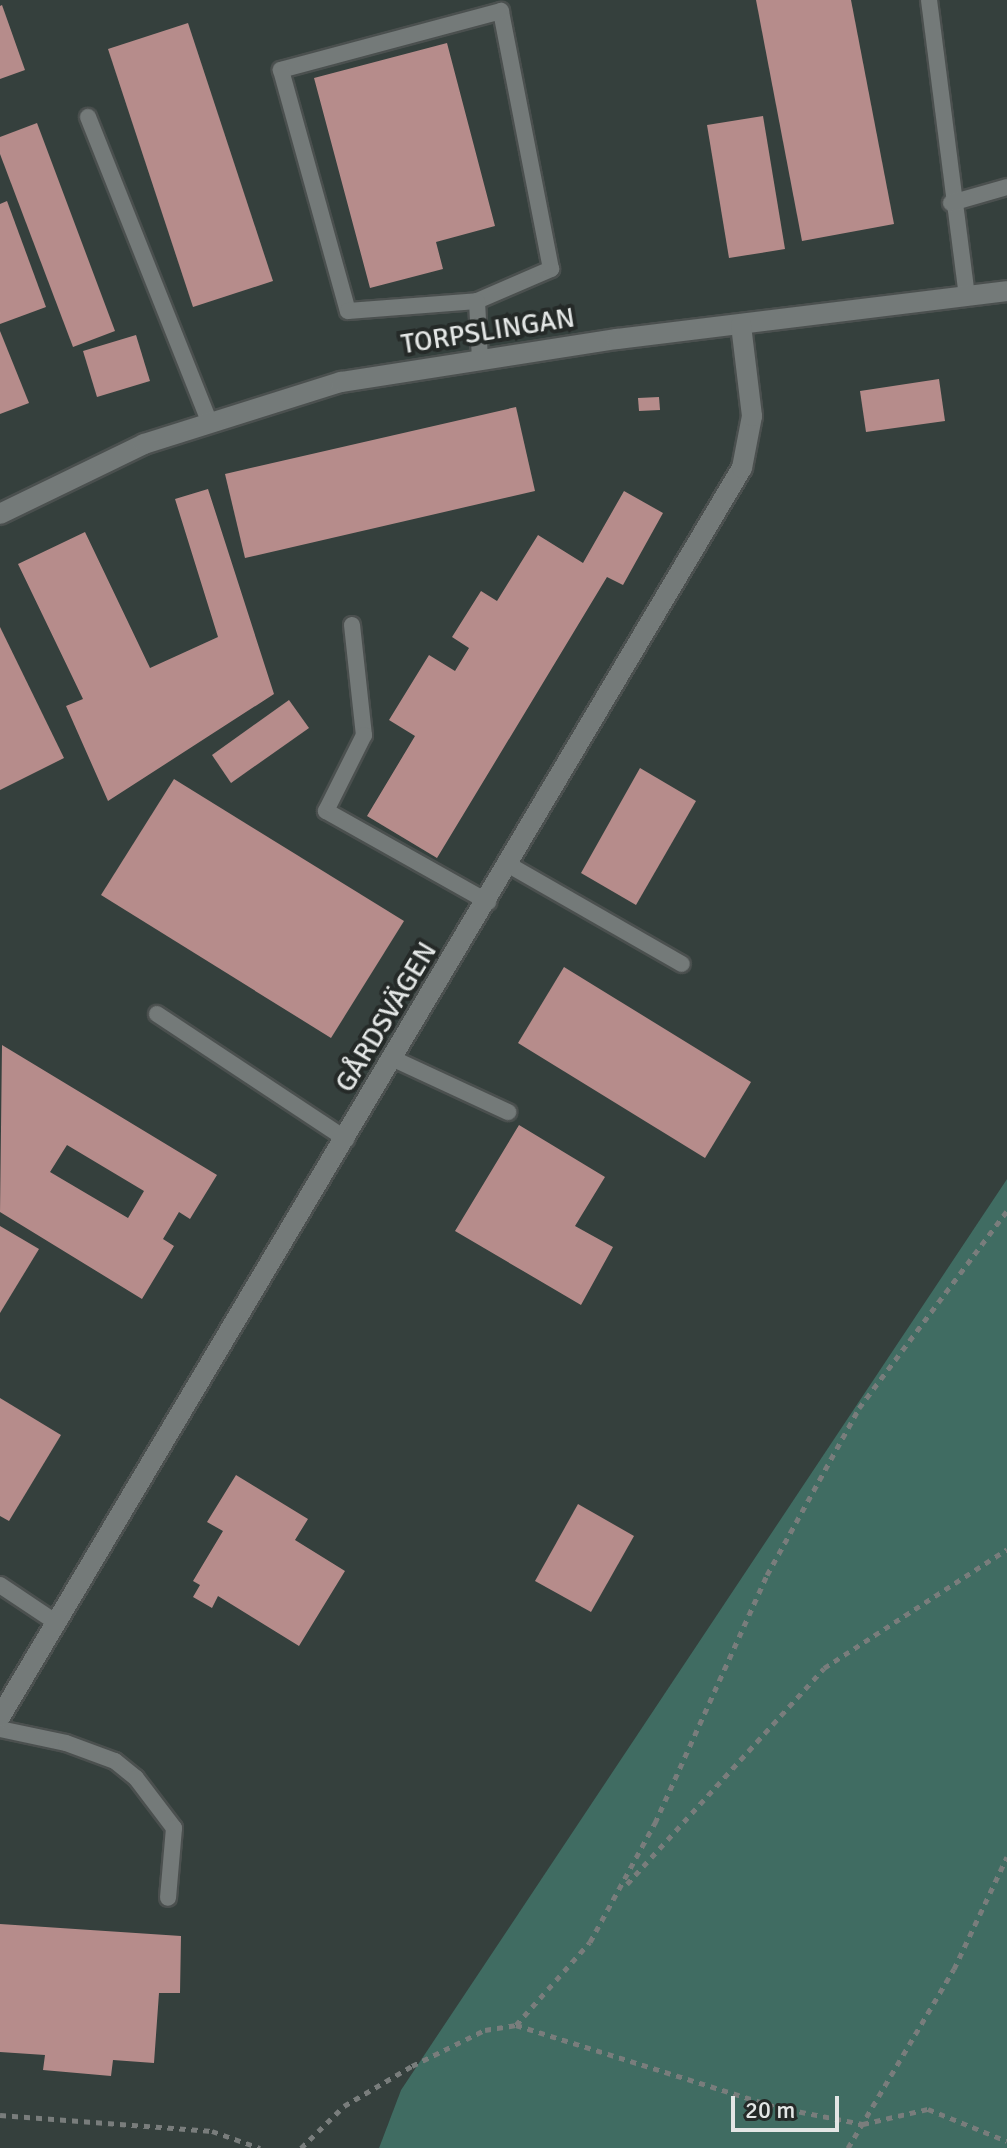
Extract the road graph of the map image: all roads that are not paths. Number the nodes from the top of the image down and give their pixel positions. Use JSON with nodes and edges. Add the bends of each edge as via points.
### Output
{"nodes":[{"id":1,"x":929,"y":0,"type":"edge"},
{"id":2,"x":88,"y":117,"type":"dead end"},
{"id":3,"x":1007,"y":187,"type":"edge"},
{"id":4,"x":951,"y":203,"type":"junction"},
{"id":5,"x":1007,"y":291,"type":"edge"},
{"id":6,"x":967,"y":296,"type":"junction"},
{"id":7,"x":477,"y":301,"type":"junction"},
{"id":8,"x":741,"y":325,"type":"junction"},
{"id":9,"x":480,"y":360,"type":"junction"},
{"id":10,"x":210,"y":424,"type":"junction"},
{"id":11,"x":2,"y":508,"type":"edge"},
{"id":12,"x":352,"y":625,"type":"dead end"},
{"id":13,"x":509,"y":865,"type":"junction"},
{"id":14,"x":488,"y":902,"type":"junction"},
{"id":15,"x":682,"y":964,"type":"dead end"},
{"id":16,"x":157,"y":1014,"type":"dead end"},
{"id":17,"x":394,"y":1059,"type":"junction"},
{"id":18,"x":508,"y":1112,"type":"dead end"},
{"id":19,"x":346,"y":1139,"type":"junction"},
{"id":20,"x":0,"y":1585,"type":"edge"},
{"id":21,"x":57,"y":1623,"type":"junction"},
{"id":22,"x":0,"y":1717,"type":"edge"},
{"id":23,"x":0,"y":1729,"type":"edge"},
{"id":24,"x":168,"y":1898,"type":"dead end"}],
"edges":[{"from":1,"to":4,"type":"lane"},
{"from":2,"to":10,"type":"lane"},
{"from":3,"to":4,"type":"lane"},
{"from":4,"to":6,"type":"lane"},
{"from":5,"to":6,"type":"street","name":"TORPSLINGAN"},
{"from":6,"to":8,"type":"street","name":"TORPSLINGAN"},
{"from":7,"to":7,"type":"lane","via":[[348,311],[281,70],[501,11],[551,269]]},
{"from":7,"to":9,"type":"lane"},
{"from":8,"to":9,"type":"street","name":"TORPSLINGAN"},
{"from":8,"to":13,"type":"street","name":"GÅRDSVÄGEN","via":[[752,416],[742,468]]},
{"from":9,"to":10,"type":"street","name":"TORPSLINGAN","via":[[341,382]]},
{"from":10,"to":11,"type":"street","name":"TORPSLINGAN","via":[[144,444]]},
{"from":12,"to":14,"type":"lane","via":[[364,735],[326,811]]},
{"from":13,"to":14,"type":"street","name":"GÅRDSVÄGEN"},
{"from":13,"to":15,"type":"lane"},
{"from":14,"to":17,"type":"street","name":"GÅRDSVÄGEN"},
{"from":16,"to":19,"type":"lane"},
{"from":17,"to":18,"type":"lane"},
{"from":17,"to":19,"type":"street","name":"GÅRDSVÄGEN"},
{"from":19,"to":21,"type":"street","name":"GÅRDSVÄGEN"},
{"from":20,"to":21,"type":"lane"},
{"from":21,"to":22,"type":"street","name":"GÅRDSVÄGEN"},
{"from":23,"to":24,"type":"lane","via":[[66,1743],[115,1761],[136,1778],[174,1828]]}]}
